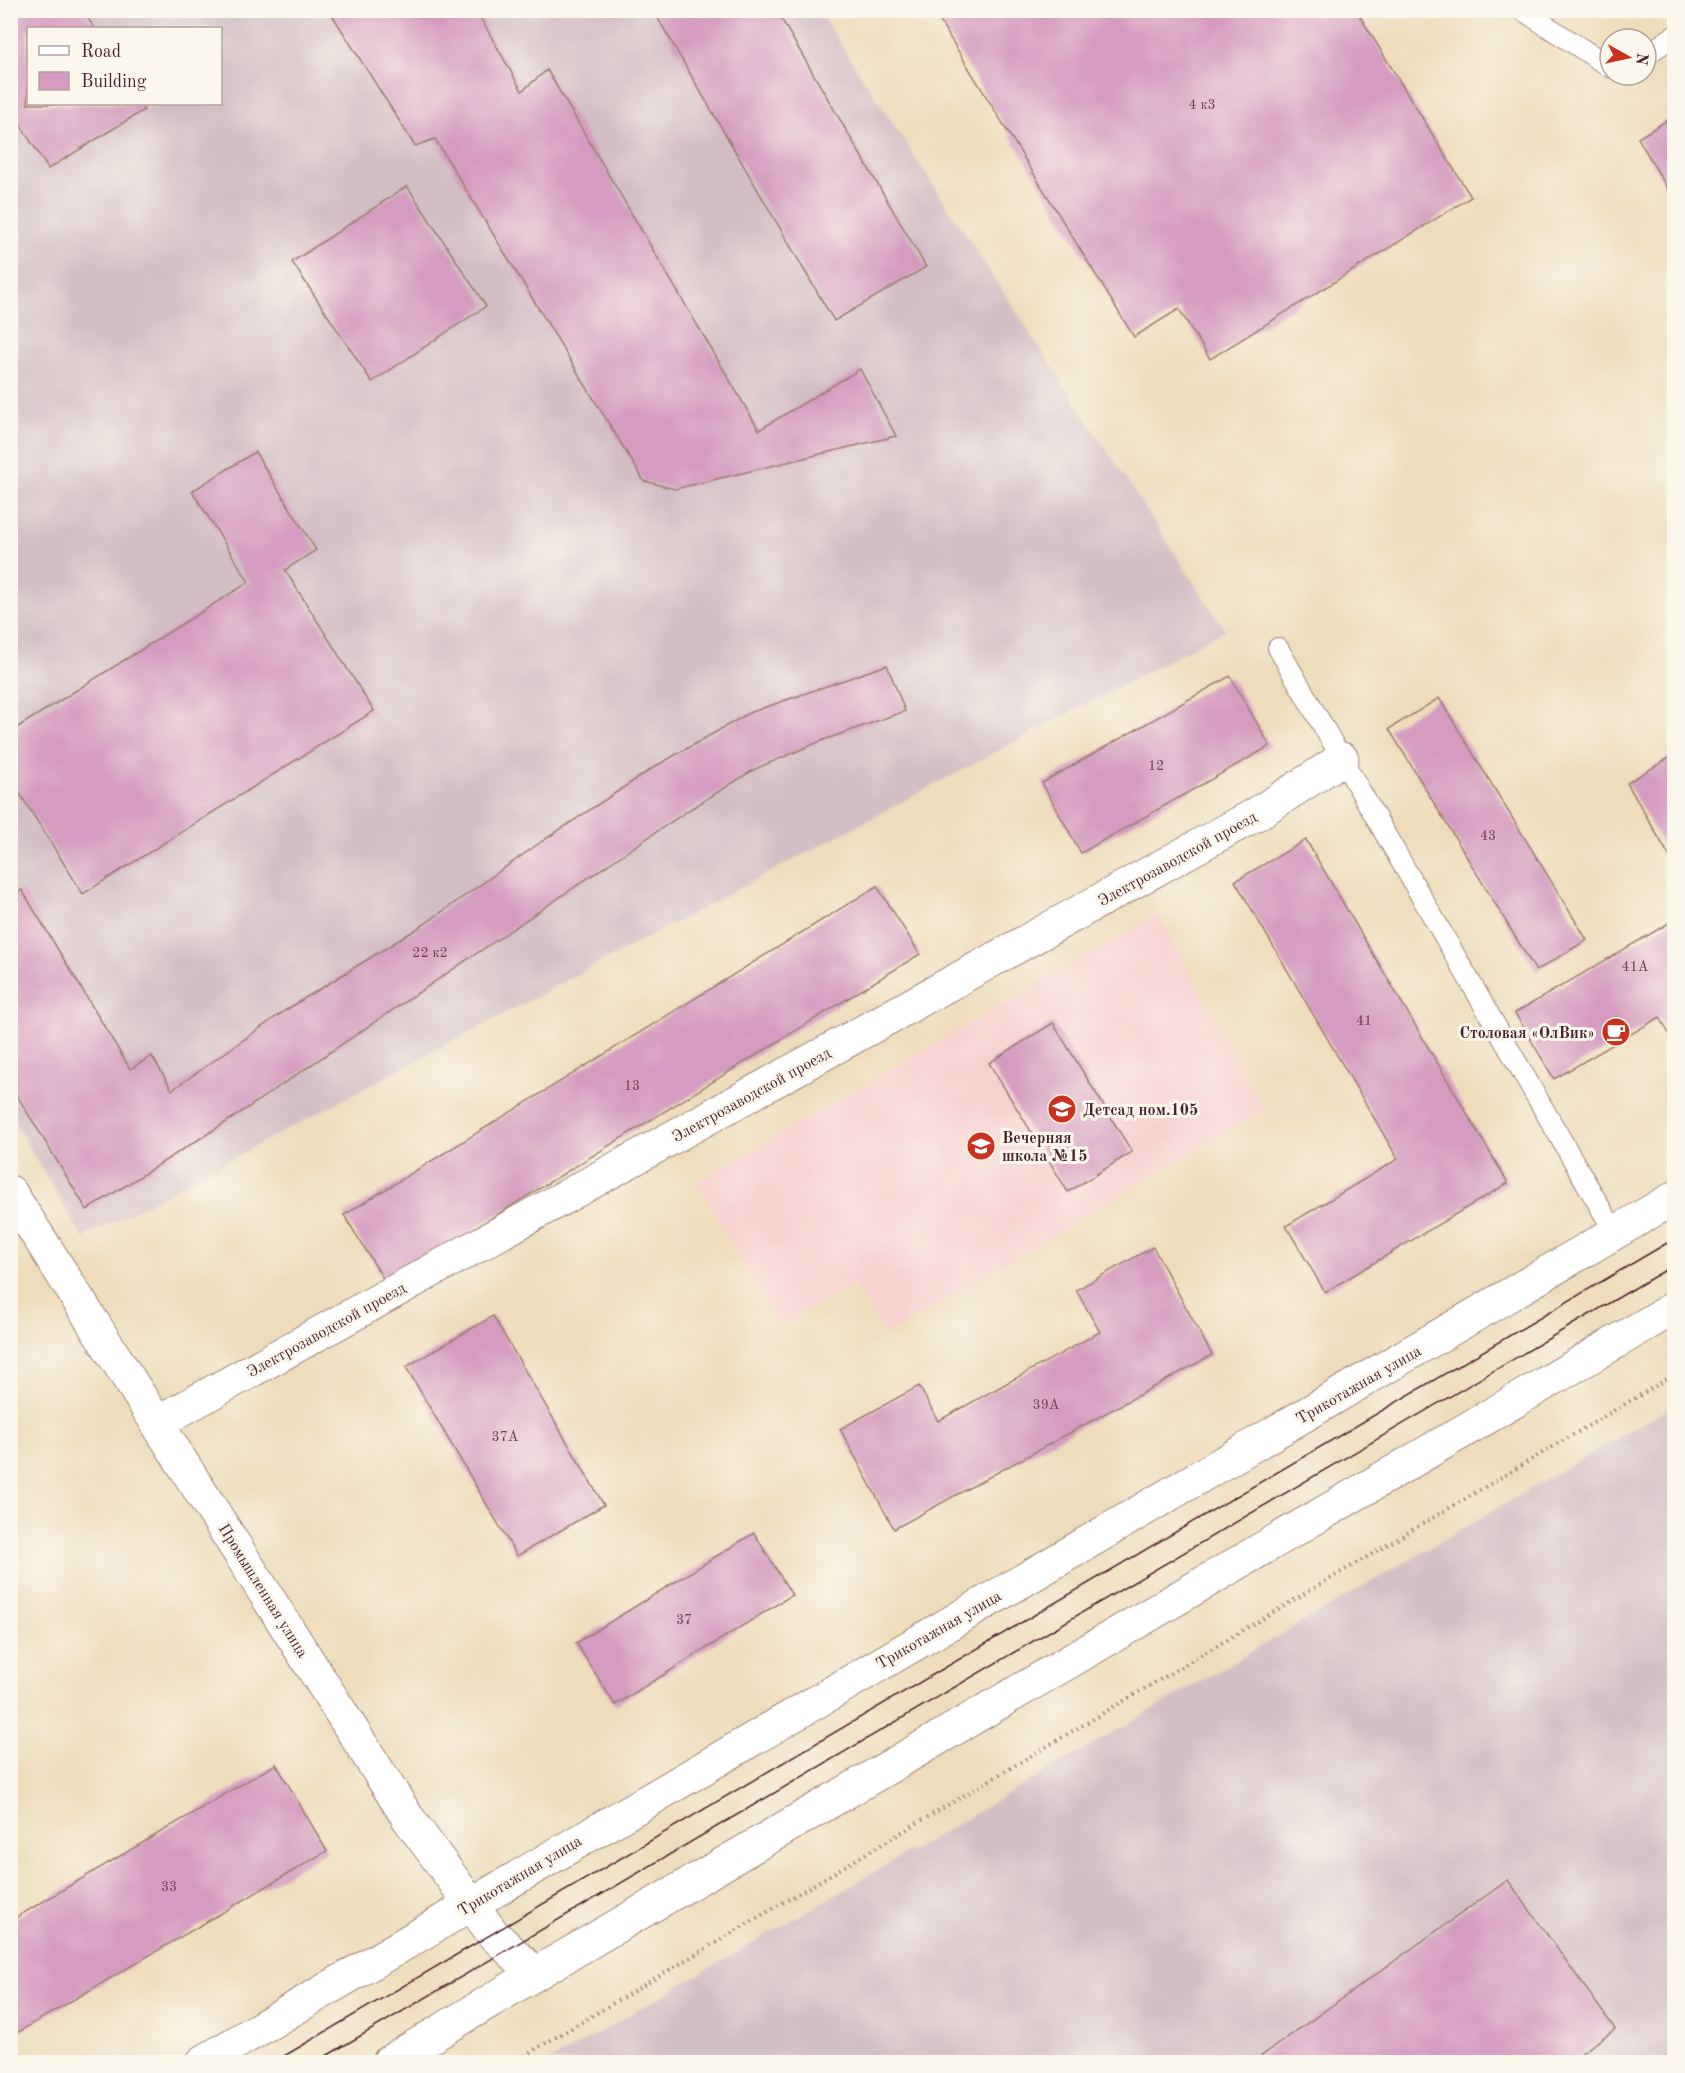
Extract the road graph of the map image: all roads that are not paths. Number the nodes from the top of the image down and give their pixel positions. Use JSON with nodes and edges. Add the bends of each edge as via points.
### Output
{"nodes":[{"id":1,"x":1522,"y":10,"type":"edge"},
{"id":2,"x":1674,"y":36,"type":"edge"},
{"id":3,"x":1658,"y":47,"type":"edge"},
{"id":4,"x":1598,"y":59,"type":"edge"},
{"id":5,"x":1278,"y":648,"type":"dead end"},
{"id":6,"x":1342,"y":759,"type":"junction"},
{"id":7,"x":10,"y":1192,"type":"edge"},
{"id":8,"x":1674,"y":1198,"type":"edge"},
{"id":9,"x":1615,"y":1233,"type":"junction"},
{"id":10,"x":1674,"y":1308,"type":"edge"},
{"id":11,"x":157,"y":1423,"type":"junction"},
{"id":12,"x":470,"y":1905,"type":"junction"},
{"id":13,"x":535,"y":1974,"type":"junction"},
{"id":14,"x":203,"y":2062,"type":"edge"},
{"id":15,"x":389,"y":2062,"type":"edge"}],
"edges":[{"from":1,"to":4,"type":"lane"},
{"from":2,"to":3,"type":"lane"},
{"from":5,"to":6,"type":"lane"},
{"from":6,"to":9,"type":"lane"},
{"from":6,"to":11,"type":"main road","name":"Электрозаводской проезд","via":[[1258,813]]},
{"from":7,"to":11,"type":"main road","name":"Промышленная улица"},
{"from":8,"to":9,"type":"main road","name":"Трикотажная улица"},
{"from":9,"to":12,"type":"main road","name":"Трикотажная улица"},
{"from":10,"to":13,"type":"main road"},
{"from":11,"to":12,"type":"main road","name":"Промышленная улица","via":[[408,1818]]},
{"from":12,"to":13,"type":"main road","name":"Промышленная улица","via":[[493,1934]]},
{"from":12,"to":14,"type":"main road","name":"Трикотажная улица"},
{"from":13,"to":15,"type":"main road"}]}
